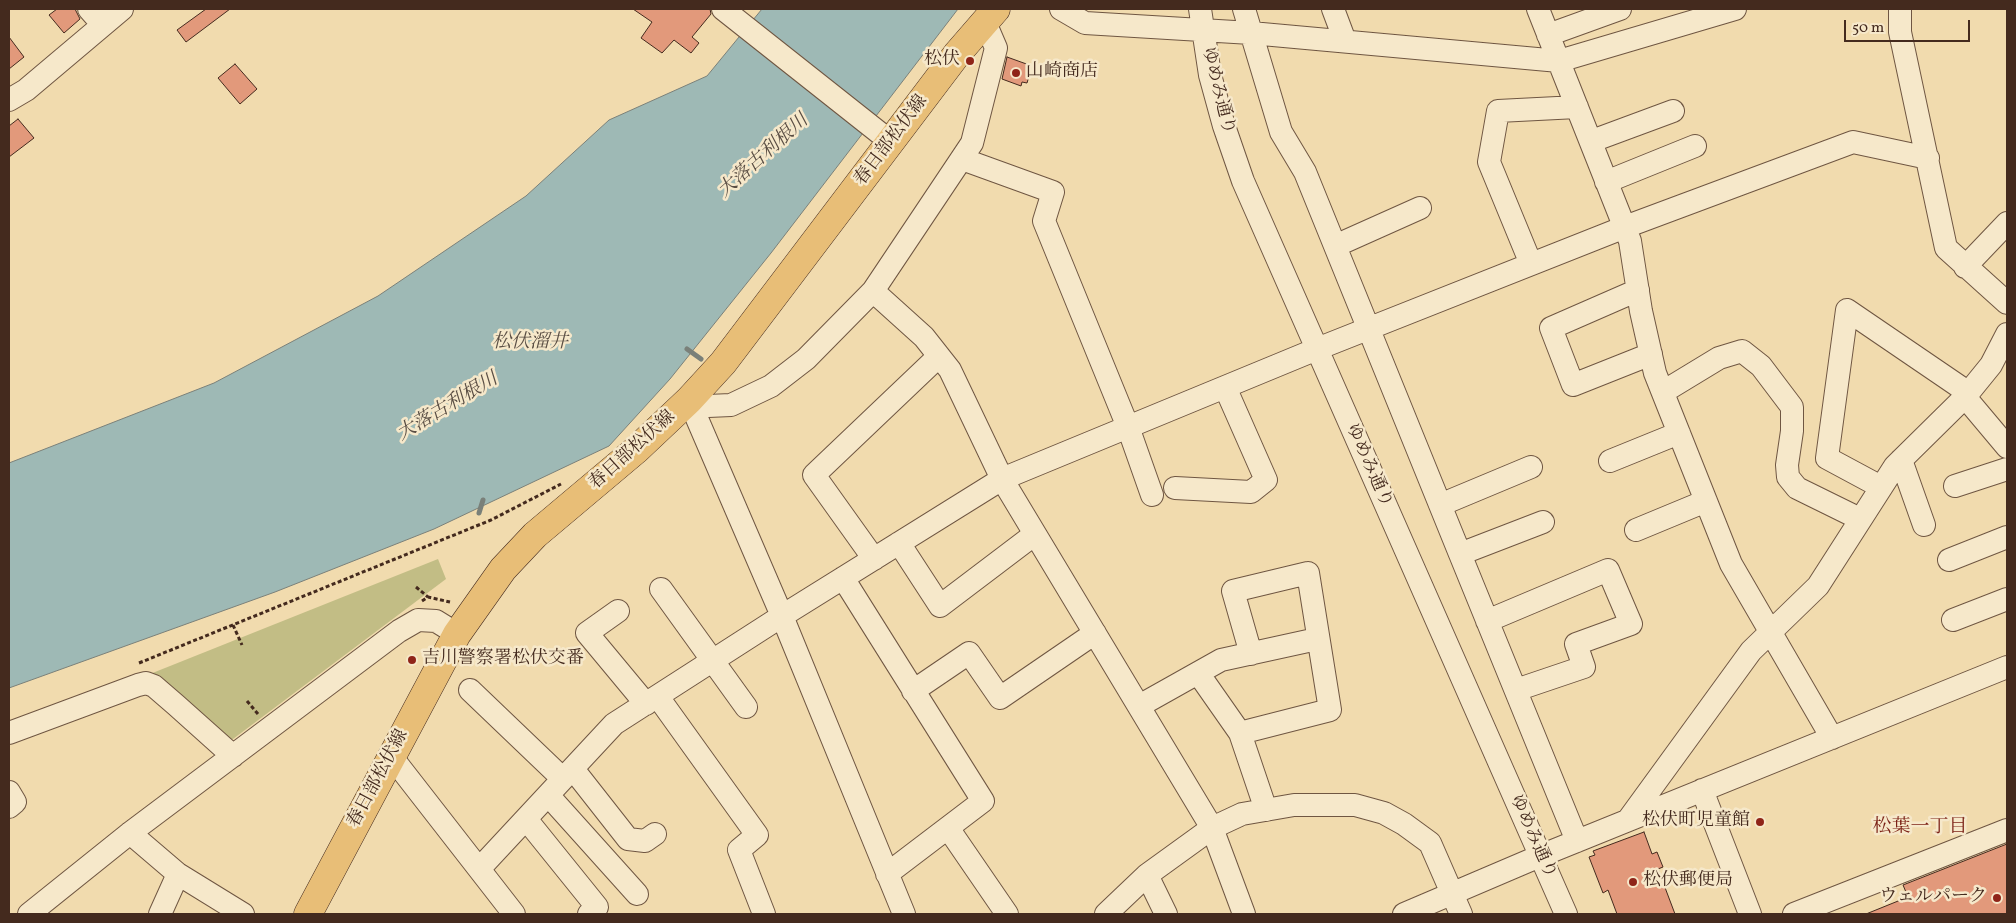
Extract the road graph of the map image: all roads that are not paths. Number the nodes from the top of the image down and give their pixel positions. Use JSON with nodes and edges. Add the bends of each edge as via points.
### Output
{"nodes":[{"id":1,"x":122,"y":9,"type":"edge"},
{"id":2,"x":1061,"y":9,"type":"edge"},
{"id":3,"x":1200,"y":9,"type":"edge"},
{"id":4,"x":1244,"y":9,"type":"edge"},
{"id":5,"x":1333,"y":9,"type":"edge"},
{"id":6,"x":1538,"y":9,"type":"edge"},
{"id":7,"x":1620,"y":9,"type":"edge"},
{"id":8,"x":1735,"y":9,"type":"edge"},
{"id":9,"x":1900,"y":9,"type":"edge"},
{"id":10,"x":990,"y":14,"type":"edge"},
{"id":11,"x":731,"y":15,"type":"edge"},
{"id":12,"x":96,"y":17,"type":"edge"},
{"id":13,"x":1679,"y":17,"type":"edge"},
{"id":14,"x":1202,"y":31,"type":"junction"},
{"id":15,"x":1251,"y":33,"type":"junction"},
{"id":16,"x":1548,"y":35,"type":"junction"},
{"id":17,"x":1345,"y":42,"type":"junction"},
{"id":18,"x":1559,"y":61,"type":"junction"},
{"id":19,"x":9,"y":100,"type":"edge"},
{"id":20,"x":1577,"y":107,"type":"junction"},
{"id":21,"x":1673,"y":110,"type":"dead end"},
{"id":22,"x":885,"y":136,"type":"junction"},
{"id":23,"x":1592,"y":141,"type":"junction"},
{"id":24,"x":1695,"y":146,"type":"dead end"},
{"id":25,"x":1928,"y":158,"type":"junction"},
{"id":26,"x":962,"y":159,"type":"junction"},
{"id":27,"x":1606,"y":182,"type":"junction"},
{"id":28,"x":1420,"y":208,"type":"dead end"},
{"id":29,"x":2007,"y":223,"type":"edge"},
{"id":30,"x":1625,"y":227,"type":"junction"},
{"id":31,"x":1335,"y":246,"type":"junction"},
{"id":32,"x":1531,"y":264,"type":"junction"},
{"id":33,"x":1965,"y":267,"type":"junction"},
{"id":34,"x":1638,"y":290,"type":"junction"},
{"id":35,"x":873,"y":291,"type":"junction"},
{"id":36,"x":2007,"y":303,"type":"edge"},
{"id":37,"x":1370,"y":329,"type":"junction"},
{"id":38,"x":2007,"y":334,"type":"edge"},
{"id":39,"x":1317,"y":349,"type":"junction"},
{"id":40,"x":1651,"y":354,"type":"junction"},
{"id":41,"x":939,"y":356,"type":"junction"},
{"id":42,"x":1225,"y":387,"type":"junction"},
{"id":43,"x":1663,"y":392,"type":"junction"},
{"id":44,"x":1965,"y":397,"type":"junction"},
{"id":45,"x":689,"y":400,"type":"junction"},
{"id":46,"x":1128,"y":427,"type":"junction"},
{"id":47,"x":1680,"y":433,"type":"junction"},
{"id":48,"x":2007,"y":447,"type":"edge"},
{"id":49,"x":1901,"y":460,"type":"junction"},
{"id":50,"x":1610,"y":462,"type":"dead end"},
{"id":51,"x":1531,"y":467,"type":"dead end"},
{"id":52,"x":2007,"y":469,"type":"edge"},
{"id":53,"x":1002,"y":479,"type":"junction"},
{"id":54,"x":1955,"y":486,"type":"dead end"},
{"id":55,"x":1881,"y":487,"type":"junction"},
{"id":56,"x":1175,"y":488,"type":"dead end"},
{"id":57,"x":1152,"y":495,"type":"dead end"},
{"id":58,"x":1706,"y":501,"type":"junction"},
{"id":59,"x":1440,"y":505,"type":"junction"},
{"id":60,"x":1860,"y":519,"type":"junction"},
{"id":61,"x":1543,"y":522,"type":"dead end"},
{"id":62,"x":1924,"y":525,"type":"dead end"},
{"id":63,"x":1636,"y":530,"type":"dead end"},
{"id":64,"x":1035,"y":534,"type":"junction"},
{"id":65,"x":2007,"y":537,"type":"edge"},
{"id":66,"x":899,"y":543,"type":"junction"},
{"id":67,"x":1460,"y":554,"type":"junction"},
{"id":68,"x":874,"y":559,"type":"junction"},
{"id":69,"x":1949,"y":560,"type":"dead end"},
{"id":70,"x":843,"y":578,"type":"junction"},
{"id":71,"x":661,"y":590,"type":"dead end"},
{"id":72,"x":2007,"y":598,"type":"edge"},
{"id":73,"x":618,"y":611,"type":"dead end"},
{"id":74,"x":782,"y":616,"type":"junction"},
{"id":75,"x":1953,"y":620,"type":"dead end"},
{"id":76,"x":1487,"y":621,"type":"junction"},
{"id":77,"x":447,"y":628,"type":"junction"},
{"id":78,"x":1095,"y":633,"type":"junction"},
{"id":79,"x":1770,"y":634,"type":"junction"},
{"id":80,"x":1317,"y":639,"type":"junction"},
{"id":81,"x":1251,"y":654,"type":"junction"},
{"id":82,"x":714,"y":660,"type":"junction"},
{"id":83,"x":2007,"y":667,"type":"edge"},
{"id":84,"x":1198,"y":673,"type":"junction"},
{"id":85,"x":470,"y":690,"type":"dead end"},
{"id":86,"x":1516,"y":690,"type":"junction"},
{"id":87,"x":913,"y":691,"type":"junction"},
{"id":88,"x":652,"y":700,"type":"junction"},
{"id":89,"x":1139,"y":706,"type":"junction"},
{"id":90,"x":746,"y":707,"type":"dead end"},
{"id":91,"x":9,"y":733,"type":"edge"},
{"id":92,"x":1240,"y":733,"type":"junction"},
{"id":93,"x":1832,"y":738,"type":"junction"},
{"id":94,"x":233,"y":756,"type":"junction"},
{"id":95,"x":391,"y":756,"type":"junction"},
{"id":96,"x":561,"y":781,"type":"junction"},
{"id":97,"x":1702,"y":790,"type":"junction"},
{"id":98,"x":9,"y":792,"type":"edge"},
{"id":99,"x":9,"y":807,"type":"edge"},
{"id":100,"x":1266,"y":810,"type":"junction"},
{"id":101,"x":526,"y":818,"type":"junction"},
{"id":102,"x":1628,"y":820,"type":"junction"},
{"id":103,"x":948,"y":828,"type":"junction"},
{"id":104,"x":1212,"y":828,"type":"junction"},
{"id":105,"x":2007,"y":830,"type":"edge"},
{"id":106,"x":130,"y":833,"type":"junction"},
{"id":107,"x":655,"y":834,"type":"dead end"},
{"id":108,"x":1577,"y":841,"type":"junction"},
{"id":109,"x":1540,"y":856,"type":"junction"},
{"id":110,"x":480,"y":868,"type":"junction"},
{"id":111,"x":178,"y":874,"type":"junction"},
{"id":112,"x":887,"y":874,"type":"junction"},
{"id":113,"x":1147,"y":875,"type":"junction"},
{"id":114,"x":1453,"y":893,"type":"junction"},
{"id":115,"x":637,"y":894,"type":"dead end"},
{"id":116,"x":29,"y":914,"type":"edge"},
{"id":117,"x":160,"y":914,"type":"edge"},
{"id":118,"x":243,"y":914,"type":"edge"},
{"id":119,"x":308,"y":914,"type":"edge"},
{"id":120,"x":514,"y":914,"type":"edge"},
{"id":121,"x":589,"y":914,"type":"edge"},
{"id":122,"x":764,"y":914,"type":"edge"},
{"id":123,"x":904,"y":914,"type":"edge"},
{"id":124,"x":1007,"y":914,"type":"edge"},
{"id":125,"x":1106,"y":914,"type":"edge"},
{"id":126,"x":1166,"y":914,"type":"edge"},
{"id":127,"x":1244,"y":914,"type":"edge"},
{"id":128,"x":1404,"y":914,"type":"edge"},
{"id":129,"x":1461,"y":914,"type":"edge"},
{"id":130,"x":1566,"y":914,"type":"edge"},
{"id":131,"x":1750,"y":914,"type":"edge"},
{"id":132,"x":1794,"y":914,"type":"edge"}],
"edges":[{"from":1,"to":12,"type":"street"},
{"from":2,"to":14,"type":"street","via":[[1085,23]]},
{"from":3,"to":14,"type":"street","name":"ゆめみ通り"},
{"from":4,"to":15,"type":"street"},
{"from":5,"to":17,"type":"street"},
{"from":6,"to":16,"type":"street"},
{"from":7,"to":16,"type":"street"},
{"from":8,"to":13,"type":"street"},
{"from":9,"to":25,"type":"street","via":[[1900,32]]},
{"from":10,"to":22,"type":"main road","name":"春日部松伏線"},
{"from":10,"to":26,"type":"street","via":[[996,48],[972,142]]},
{"from":11,"to":22,"type":"street"},
{"from":12,"to":19,"type":"street","via":[[26,90]]},
{"from":13,"to":18,"type":"street"},
{"from":14,"to":15,"type":"street"},
{"from":14,"to":39,"type":"street","name":"ゆめみ通り","via":[[1210,75],[1243,181]]},
{"from":15,"to":17,"type":"street"},
{"from":15,"to":31,"type":"street","via":[[1280,132],[1305,172]]},
{"from":16,"to":18,"type":"street"},
{"from":17,"to":18,"type":"street"},
{"from":18,"to":20,"type":"street"},
{"from":20,"to":23,"type":"street"},
{"from":20,"to":32,"type":"street","via":[[1498,111],[1490,162]]},
{"from":21,"to":23,"type":"street"},
{"from":22,"to":45,"type":"main road","name":"春日部松伏線","via":[[722,363]]},
{"from":23,"to":27,"type":"street"},
{"from":24,"to":27,"type":"street"},
{"from":25,"to":30,"type":"street","via":[[1853,142]]},
{"from":25,"to":33,"type":"street","via":[[1946,248]]},
{"from":26,"to":35,"type":"street"},
{"from":26,"to":46,"type":"street","via":[[1053,192],[1044,221]]},
{"from":27,"to":30,"type":"street"},
{"from":28,"to":31,"type":"street"},
{"from":29,"to":33,"type":"street"},
{"from":30,"to":32,"type":"street"},
{"from":30,"to":34,"type":"street"},
{"from":31,"to":37,"type":"street"},
{"from":32,"to":37,"type":"street"},
{"from":33,"to":36,"type":"street"},
{"from":34,"to":40,"type":"street"},
{"from":34,"to":40,"type":"street","via":[[1551,328],[1573,385]]},
{"from":35,"to":41,"type":"street","via":[[924,337]]},
{"from":35,"to":45,"type":"street","via":[[806,359],[771,386],[730,405],[708,406]]},
{"from":37,"to":39,"type":"street"},
{"from":37,"to":59,"type":"street"},
{"from":38,"to":44,"type":"street","via":[[1991,365]]},
{"from":39,"to":42,"type":"street"},
{"from":39,"to":109,"type":"street","name":"ゆめみ通り"},
{"from":40,"to":43,"type":"street"},
{"from":41,"to":53,"type":"street","via":[[950,370]]},
{"from":41,"to":68,"type":"street","via":[[814,476]]},
{"from":42,"to":46,"type":"street"},
{"from":42,"to":56,"type":"street","via":[[1266,480],[1251,492]]},
{"from":43,"to":47,"type":"street"},
{"from":43,"to":60,"type":"street","via":[[1719,358],[1742,351],[1760,366],[1792,407],[1786,465],[1788,477],[1797,488]]},
{"from":44,"to":48,"type":"street"},
{"from":44,"to":49,"type":"street"},
{"from":44,"to":55,"type":"street","via":[[1960,387],[1847,310],[1827,458]]},
{"from":45,"to":74,"type":"street"},
{"from":45,"to":77,"type":"main road","name":"春日部松伏線","via":[[636,450],[535,535]]},
{"from":46,"to":53,"type":"street"},
{"from":46,"to":57,"type":"street"},
{"from":47,"to":50,"type":"street"},
{"from":47,"to":58,"type":"street"},
{"from":49,"to":55,"type":"street"},
{"from":49,"to":62,"type":"street"},
{"from":51,"to":59,"type":"street"},
{"from":52,"to":54,"type":"street"},
{"from":53,"to":64,"type":"street"},
{"from":53,"to":66,"type":"street"},
{"from":55,"to":60,"type":"street"},
{"from":58,"to":63,"type":"street"},
{"from":58,"to":79,"type":"street","via":[[1731,564]]},
{"from":59,"to":67,"type":"street"},
{"from":60,"to":79,"type":"street","via":[[1818,586]]},
{"from":61,"to":67,"type":"street"},
{"from":64,"to":66,"type":"street","via":[[940,606]]},
{"from":64,"to":78,"type":"street"},
{"from":65,"to":69,"type":"street"},
{"from":66,"to":68,"type":"street"},
{"from":67,"to":76,"type":"street"},
{"from":68,"to":70,"type":"street"},
{"from":70,"to":74,"type":"street"},
{"from":70,"to":87,"type":"street"},
{"from":71,"to":82,"type":"street"},
{"from":72,"to":75,"type":"street"},
{"from":73,"to":88,"type":"street","via":[[587,633]]},
{"from":74,"to":82,"type":"street"},
{"from":74,"to":112,"type":"street"},
{"from":76,"to":86,"type":"street"},
{"from":76,"to":86,"type":"street","via":[[1608,570],[1631,624],[1576,644],[1584,667]]},
{"from":77,"to":94,"type":"street","via":[[418,620],[399,631]]},
{"from":77,"to":95,"type":"main road","name":"春日部松伏線"},
{"from":78,"to":87,"type":"street","via":[[1000,698],[969,653]]},
{"from":78,"to":89,"type":"street"},
{"from":79,"to":93,"type":"street"},
{"from":79,"to":102,"type":"street","via":[[1751,652]]},
{"from":80,"to":81,"type":"street"},
{"from":80,"to":81,"type":"street","via":[[1308,574],[1233,591]]},
{"from":80,"to":92,"type":"street","via":[[1330,710]]},
{"from":81,"to":84,"type":"street","via":[[1221,660]]},
{"from":82,"to":88,"type":"street"},
{"from":82,"to":90,"type":"street"},
{"from":83,"to":93,"type":"street"},
{"from":84,"to":89,"type":"street"},
{"from":84,"to":92,"type":"street"},
{"from":85,"to":96,"type":"street"},
{"from":86,"to":108,"type":"street"},
{"from":87,"to":103,"type":"street","via":[[983,801]]},
{"from":88,"to":96,"type":"street","via":[[614,724]]},
{"from":88,"to":122,"type":"street","via":[[757,835],[739,850]]},
{"from":89,"to":104,"type":"street"},
{"from":91,"to":94,"type":"street","via":[[146,684],[154,686],[176,704]]},
{"from":92,"to":100,"type":"street"},
{"from":93,"to":97,"type":"street"},
{"from":94,"to":106,"type":"street"},
{"from":95,"to":110,"type":"street"},
{"from":95,"to":119,"type":"main road","name":"春日部松伏線"},
{"from":96,"to":101,"type":"street"},
{"from":96,"to":107,"type":"street","via":[[628,839],[645,841]]},
{"from":96,"to":115,"type":"street"},
{"from":97,"to":102,"type":"street"},
{"from":97,"to":131,"type":"street"},
{"from":98,"to":99,"type":"street","via":[[15,802]]},
{"from":100,"to":104,"type":"street","via":[[1242,814]]},
{"from":100,"to":114,"type":"street","via":[[1294,805],[1356,805],[1384,813],[1430,843]]},
{"from":101,"to":110,"type":"street"},
{"from":101,"to":121,"type":"street","via":[[597,907]]},
{"from":102,"to":108,"type":"street"},
{"from":103,"to":112,"type":"street"},
{"from":103,"to":124,"type":"street"},
{"from":104,"to":113,"type":"street"},
{"from":104,"to":127,"type":"street"},
{"from":105,"to":132,"type":"street"},
{"from":106,"to":111,"type":"street"},
{"from":106,"to":116,"type":"street"},
{"from":108,"to":109,"type":"street"},
{"from":109,"to":114,"type":"street"},
{"from":109,"to":130,"type":"street","name":"ゆめみ通り"},
{"from":110,"to":120,"type":"street"},
{"from":111,"to":117,"type":"street"},
{"from":111,"to":118,"type":"street"},
{"from":112,"to":123,"type":"street"},
{"from":113,"to":125,"type":"street"},
{"from":113,"to":126,"type":"street"},
{"from":114,"to":128,"type":"street"},
{"from":114,"to":129,"type":"street"}]}
